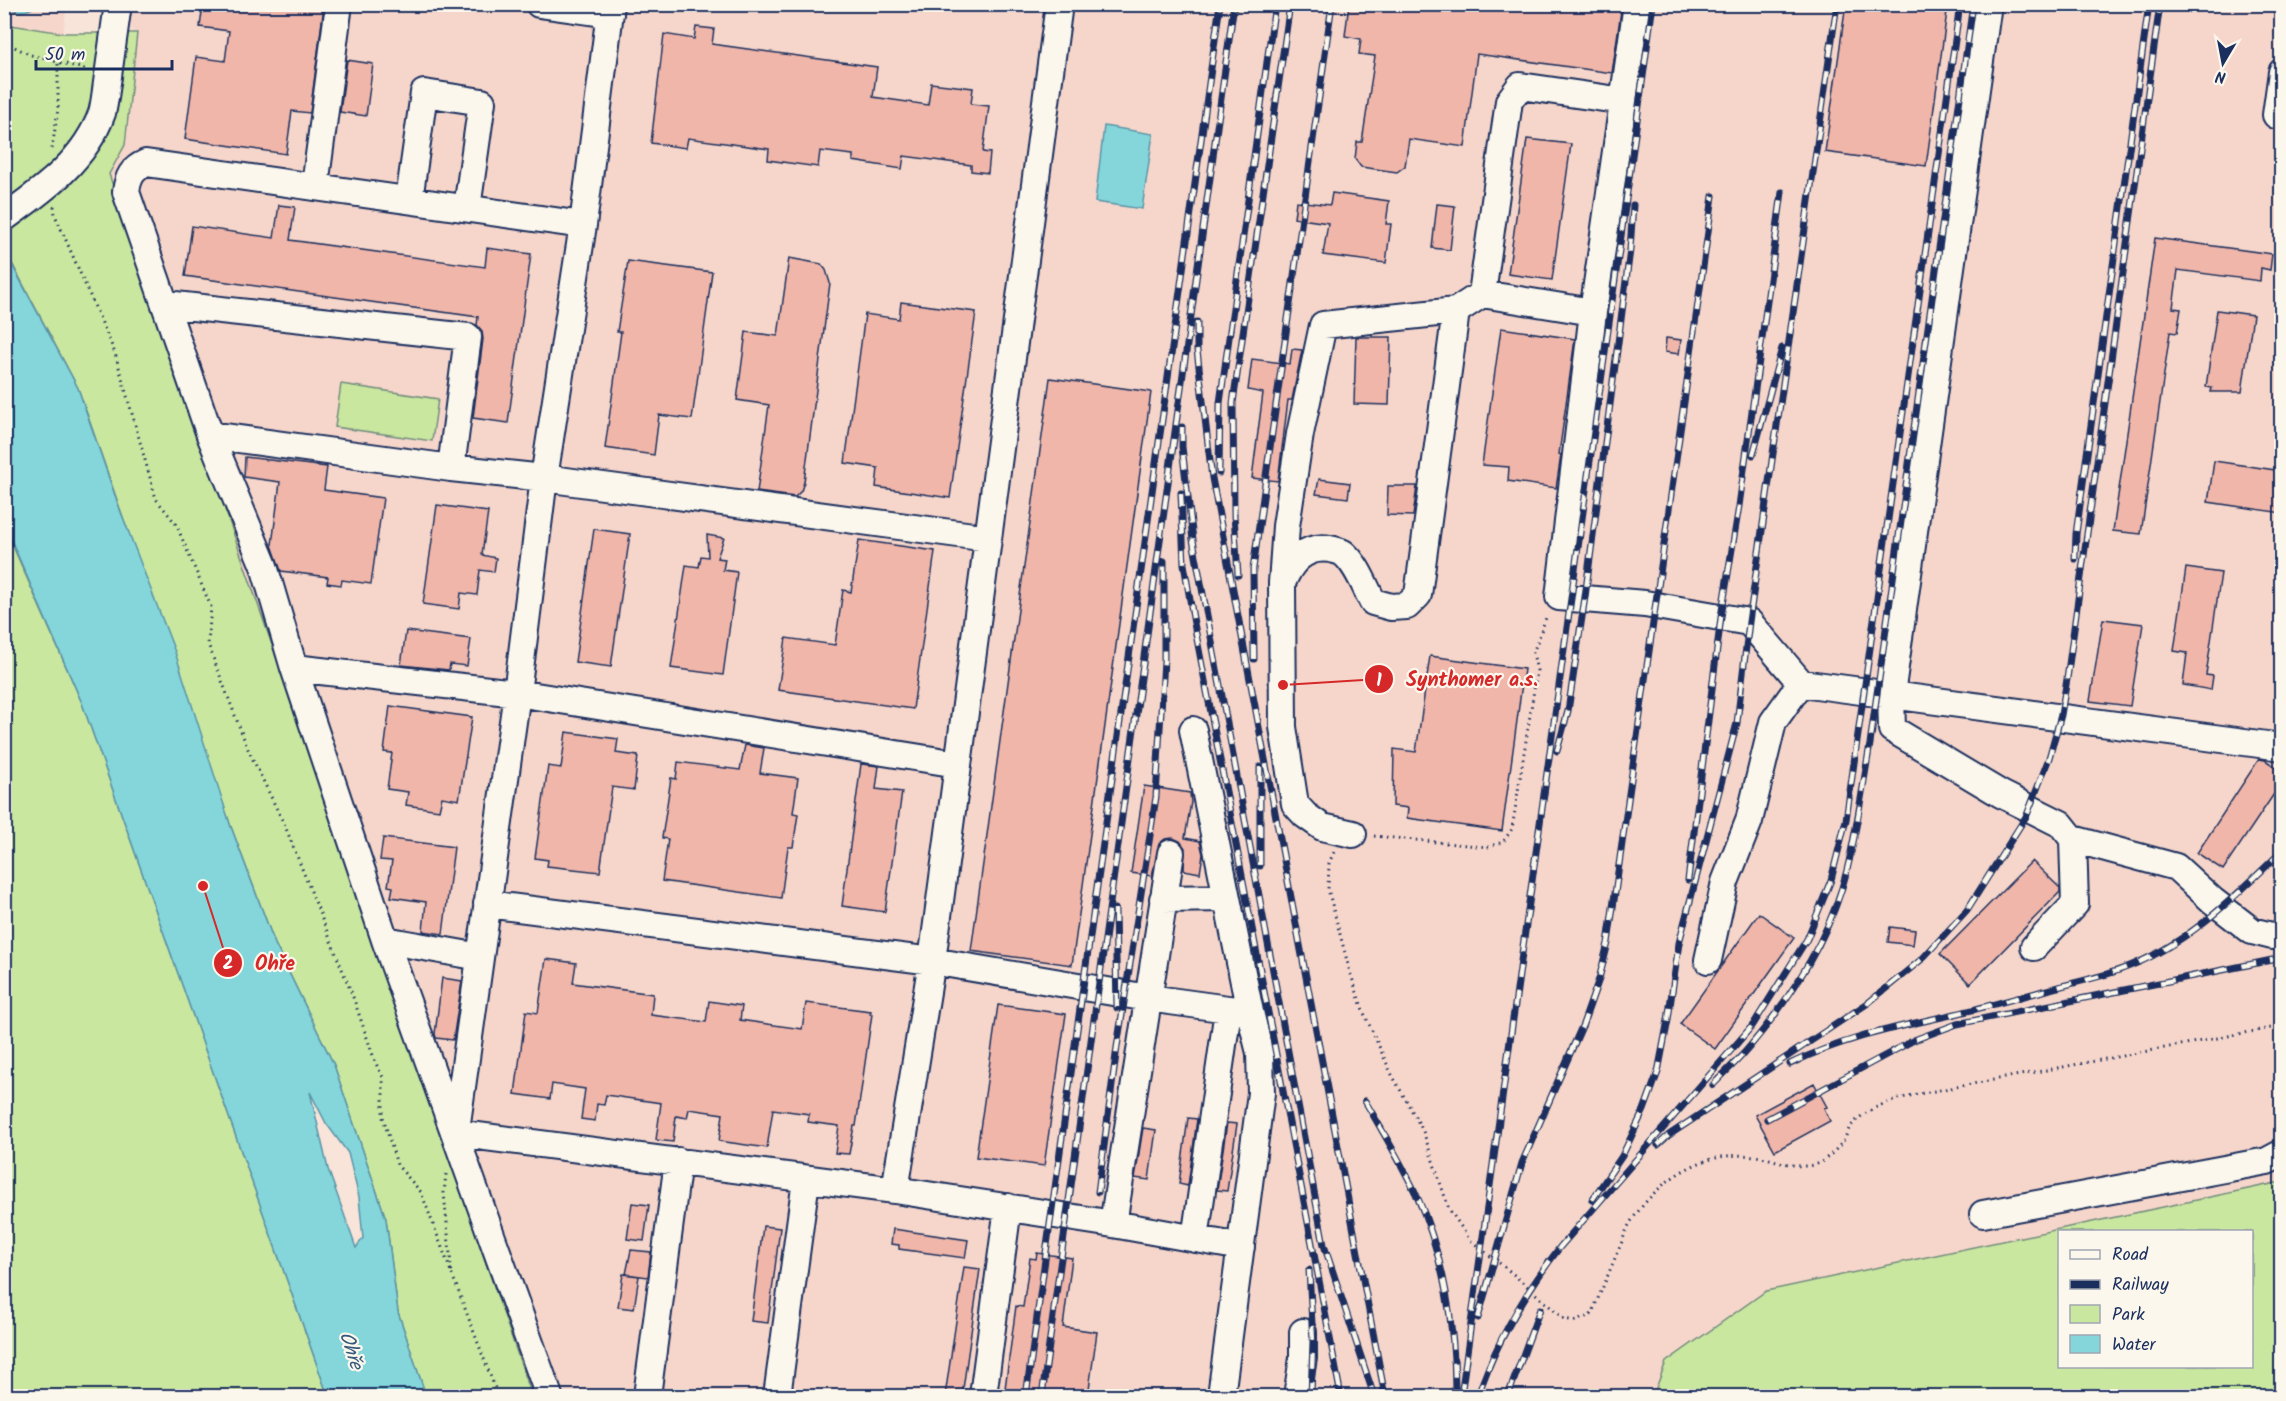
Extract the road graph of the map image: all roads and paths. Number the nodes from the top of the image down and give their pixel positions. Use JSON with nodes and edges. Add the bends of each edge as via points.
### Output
{"nodes":[{"id":1,"x":118,"y":4,"type":"edge"},
{"id":2,"x":339,"y":4,"type":"edge"},
{"id":3,"x":539,"y":4,"type":"edge"},
{"id":4,"x":1059,"y":4,"type":"edge"},
{"id":5,"x":1637,"y":4,"type":"edge"},
{"id":6,"x":1988,"y":4,"type":"edge"},
{"id":7,"x":601,"y":8,"type":"edge"},
{"id":8,"x":4,"y":42,"type":"edge"},
{"id":9,"x":58,"y":62,"type":"junction"},
{"id":10,"x":2282,"y":72,"type":"edge"},
{"id":11,"x":99,"y":73,"type":"junction"},
{"id":12,"x":1624,"y":101,"type":"junction"},
{"id":13,"x":2282,"y":115,"type":"edge"},
{"id":14,"x":51,"y":157,"type":"dead end"},
{"id":15,"x":315,"y":186,"type":"junction"},
{"id":16,"x":408,"y":200,"type":"junction"},
{"id":17,"x":53,"y":205,"type":"dead end"},
{"id":18,"x":467,"y":208,"type":"junction"},
{"id":19,"x":4,"y":218,"type":"edge"},
{"id":20,"x":583,"y":225,"type":"junction"},
{"id":21,"x":1482,"y":294,"type":"junction"},
{"id":22,"x":166,"y":304,"type":"junction"},
{"id":23,"x":1456,"y":311,"type":"junction"},
{"id":24,"x":1593,"y":312,"type":"junction"},
{"id":25,"x":210,"y":435,"type":"junction"},
{"id":26,"x":450,"y":468,"type":"junction"},
{"id":27,"x":544,"y":478,"type":"junction"},
{"id":28,"x":988,"y":538,"type":"junction"},
{"id":29,"x":1282,"y":583,"type":"junction"},
{"id":30,"x":1559,"y":597,"type":"junction"},
{"id":31,"x":294,"y":668,"type":"junction"},
{"id":32,"x":1801,"y":683,"type":"junction"},
{"id":33,"x":518,"y":693,"type":"junction"},
{"id":34,"x":1891,"y":695,"type":"junction"},
{"id":35,"x":1193,"y":730,"type":"dead end"},
{"id":36,"x":2282,"y":747,"type":"edge"},
{"id":37,"x":958,"y":764,"type":"junction"},
{"id":38,"x":1353,"y":834,"type":"junction"},
{"id":39,"x":2073,"y":839,"type":"junction"},
{"id":40,"x":1171,"y":853,"type":"dead end"},
{"id":41,"x":1227,"y":898,"type":"junction"},
{"id":42,"x":1164,"y":899,"type":"junction"},
{"id":43,"x":487,"y":903,"type":"junction"},
{"id":44,"x":2282,"y":935,"type":"edge"},
{"id":45,"x":385,"y":940,"type":"junction"},
{"id":46,"x":2034,"y":947,"type":"dead end"},
{"id":47,"x":480,"y":957,"type":"junction"},
{"id":48,"x":1708,"y":960,"type":"dead end"},
{"id":49,"x":932,"y":961,"type":"junction"},
{"id":50,"x":1148,"y":998,"type":"junction"},
{"id":51,"x":1239,"y":1011,"type":"junction"},
{"id":52,"x":2282,"y":1026,"type":"edge"},
{"id":53,"x":460,"y":1145,"type":"junction"},
{"id":54,"x":2282,"y":1153,"type":"edge"},
{"id":55,"x":678,"y":1161,"type":"junction"},
{"id":56,"x":806,"y":1180,"type":"junction"},
{"id":57,"x":895,"y":1191,"type":"junction"},
{"id":58,"x":1008,"y":1207,"type":"junction"},
{"id":59,"x":1983,"y":1214,"type":"dead end"},
{"id":60,"x":1113,"y":1224,"type":"junction"},
{"id":61,"x":1195,"y":1239,"type":"junction"},
{"id":62,"x":1241,"y":1246,"type":"junction"},
{"id":63,"x":453,"y":1280,"type":"junction"},
{"id":64,"x":1303,"y":1332,"type":"dead end"},
{"id":65,"x":498,"y":1396,"type":"edge"},
{"id":66,"x":549,"y":1396,"type":"edge"},
{"id":67,"x":646,"y":1396,"type":"edge"},
{"id":68,"x":777,"y":1396,"type":"edge"},
{"id":69,"x":983,"y":1396,"type":"edge"},
{"id":70,"x":1221,"y":1396,"type":"edge"},
{"id":71,"x":1297,"y":1396,"type":"edge"}],
"edges":[{"from":1,"to":11,"type":"street"},
{"from":2,"to":15,"type":"street"},
{"from":3,"to":7,"type":"street"},
{"from":4,"to":28,"type":"street"},
{"from":5,"to":12,"type":"street"},
{"from":6,"to":34,"type":"street"},
{"from":7,"to":20,"type":"street"},
{"from":8,"to":9,"type":"path"},
{"from":9,"to":11,"type":"path"},
{"from":9,"to":14,"type":"path","via":[[58,109]]},
{"from":10,"to":13,"type":"street","via":[[2277,115]]},
{"from":11,"to":19,"type":"street","bridge":true,"via":[[102,112],[85,146],[74,162]]},
{"from":12,"to":21,"type":"street","via":[[1520,86],[1509,101]]},
{"from":12,"to":24,"type":"street"},
{"from":15,"to":16,"type":"street"},
{"from":15,"to":22,"type":"street","via":[[170,165],[146,163],[137,167],[127,182],[126,192]]},
{"from":16,"to":18,"type":"street"},
{"from":16,"to":18,"type":"street","via":[[424,93],[482,102]]},
{"from":17,"to":63,"type":"path","via":[[115,353],[156,499],[176,524],[211,607],[208,644],[247,747],[285,826],[383,1077],[383,1117],[397,1165],[421,1192]]},
{"from":18,"to":20,"type":"street"},
{"from":20,"to":27,"type":"street"},
{"from":21,"to":23,"type":"street"},
{"from":21,"to":24,"type":"street"},
{"from":22,"to":25,"type":"street"},
{"from":22,"to":26,"type":"street","via":[[468,337]]},
{"from":23,"to":29,"type":"street","via":[[1323,325],[1300,434]]},
{"from":23,"to":29,"type":"street","via":[[1418,595],[1407,606],[1373,602],[1342,552],[1323,548],[1304,552],[1289,566]]},
{"from":24,"to":30,"type":"street"},
{"from":25,"to":26,"type":"street"},
{"from":25,"to":31,"type":"street","via":[[264,566]]},
{"from":26,"to":27,"type":"street"},
{"from":27,"to":28,"type":"street"},
{"from":27,"to":33,"type":"street"},
{"from":28,"to":37,"type":"street"},
{"from":29,"to":38,"type":"street","via":[[1283,727],[1295,804],[1322,827]]},
{"from":30,"to":32,"type":"street","via":[[1645,604],[1749,622]]},
{"from":30,"to":38,"type":"path","via":[[1546,615],[1533,653],[1537,671],[1512,829],[1503,842],[1488,847]]},
{"from":31,"to":33,"type":"street"},
{"from":31,"to":45,"type":"street"},
{"from":32,"to":34,"type":"street"},
{"from":32,"to":48,"type":"street","via":[[1773,722],[1749,821],[1725,882]]},
{"from":33,"to":37,"type":"street"},
{"from":33,"to":43,"type":"street"},
{"from":34,"to":36,"type":"street"},
{"from":34,"to":39,"type":"street","via":[[1892,729],[2001,794],[2061,824]]},
{"from":35,"to":41,"type":"street"},
{"from":37,"to":49,"type":"street"},
{"from":38,"to":52,"type":"path","via":[[1336,844],[1329,864],[1328,889],[1338,930],[1364,1013],[1423,1131],[1449,1209],[1470,1240],[1564,1319],[1575,1321],[1591,1315],[1629,1225],[1650,1195],[1671,1177],[1701,1161],[1756,1156],[1808,1166],[1835,1149],[1863,1113],[1888,1102]]},
{"from":39,"to":44,"type":"street","via":[[2176,867],[2252,931]]},
{"from":39,"to":46,"type":"street","via":[[2075,904]]},
{"from":40,"to":42,"type":"street"},
{"from":41,"to":42,"type":"street"},
{"from":41,"to":51,"type":"street"},
{"from":42,"to":50,"type":"street"},
{"from":43,"to":47,"type":"street"},
{"from":43,"to":49,"type":"street"},
{"from":45,"to":47,"type":"street"},
{"from":45,"to":53,"type":"street"},
{"from":47,"to":53,"type":"street"},
{"from":49,"to":50,"type":"street"},
{"from":49,"to":57,"type":"street"},
{"from":50,"to":51,"type":"street"},
{"from":50,"to":60,"type":"street"},
{"from":51,"to":61,"type":"street"},
{"from":51,"to":62,"type":"street","via":[[1260,1053],[1261,1093]]},
{"from":53,"to":55,"type":"street"},
{"from":53,"to":63,"type":"path","via":[[445,1176],[444,1193]]},
{"from":53,"to":66,"type":"street"},
{"from":54,"to":59,"type":"street","via":[[2267,1161]]},
{"from":55,"to":56,"type":"street"},
{"from":55,"to":67,"type":"street"},
{"from":56,"to":57,"type":"street"},
{"from":56,"to":68,"type":"street"},
{"from":57,"to":58,"type":"street"},
{"from":58,"to":60,"type":"street"},
{"from":58,"to":69,"type":"street"},
{"from":60,"to":61,"type":"street"},
{"from":61,"to":62,"type":"street"},
{"from":62,"to":70,"type":"street"},
{"from":63,"to":65,"type":"path"},
{"from":64,"to":71,"type":"street"}]}
